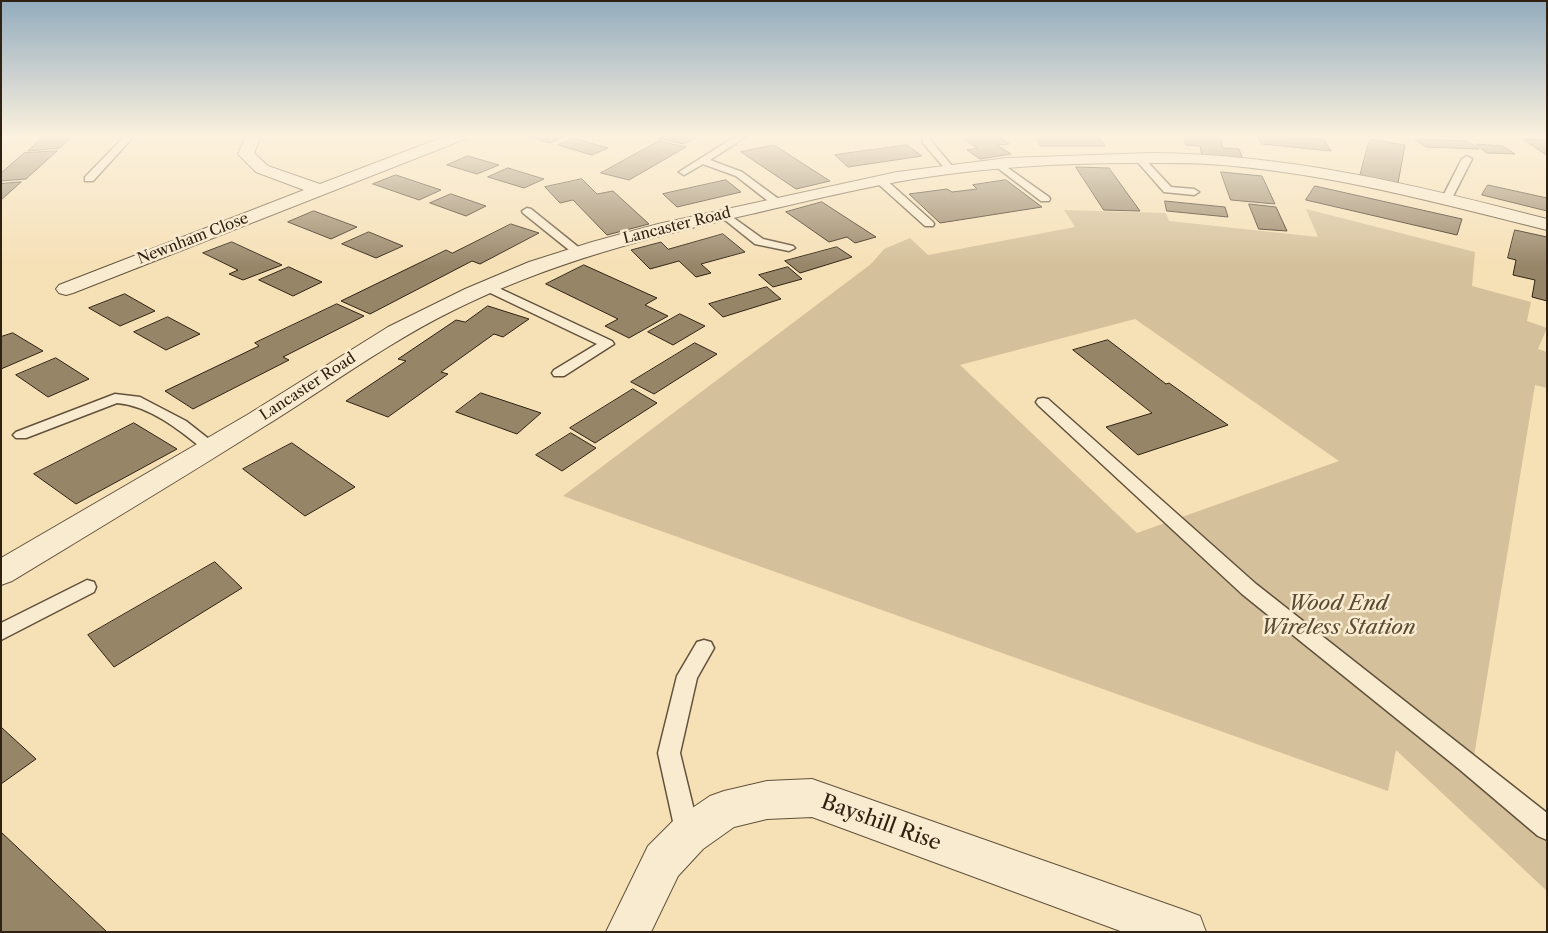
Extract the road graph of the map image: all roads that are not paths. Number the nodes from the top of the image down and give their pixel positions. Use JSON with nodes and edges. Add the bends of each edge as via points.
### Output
{"nodes":[{"id":1,"x":291,"y":180,"type":"edge"},
{"id":2,"x":346,"y":180,"type":"edge"},
{"id":3,"x":746,"y":180,"type":"edge"},
{"id":4,"x":880,"y":180,"type":"joint"},
{"id":5,"x":1019,"y":180,"type":"edge"},
{"id":6,"x":1159,"y":180,"type":"edge"},
{"id":7,"x":1355,"y":180,"type":"edge"},
{"id":8,"x":1456,"y":180,"type":"edge"},
{"id":9,"x":319,"y":190,"type":"junction"},
{"id":10,"x":1194,"y":192,"type":"dead end"},
{"id":11,"x":1447,"y":198,"type":"junction"},
{"id":12,"x":1045,"y":199,"type":"dead end"},
{"id":13,"x":776,"y":202,"type":"junction"},
{"id":14,"x":527,"y":211,"type":"dead end"},
{"id":15,"x":724,"y":214,"type":"junction"},
{"id":16,"x":929,"y":224,"type":"dead end"},
{"id":17,"x":1547,"y":225,"type":"edge"},
{"id":18,"x":789,"y":248,"type":"dead end"},
{"id":19,"x":578,"y":252,"type":"junction"},
{"id":20,"x":488,"y":287,"type":"junction"},
{"id":21,"x":66,"y":288,"type":"dead end"},
{"id":22,"x":559,"y":373,"type":"dead end"},
{"id":23,"x":1042,"y":402,"type":"dead end"},
{"id":24,"x":21,"y":435,"type":"dead end"},
{"id":25,"x":211,"y":447,"type":"junction"},
{"id":26,"x":1,"y":573,"type":"edge"},
{"id":27,"x":87,"y":586,"type":"dead end"},
{"id":28,"x":1,"y":632,"type":"edge"},
{"id":29,"x":704,"y":648,"type":"dead end"},
{"id":30,"x":1547,"y":828,"type":"edge"},
{"id":31,"x":688,"y":835,"type":"junction"},
{"id":32,"x":628,"y":932,"type":"edge"},
{"id":33,"x":1184,"y":932,"type":"edge"}],
"edges":[{"from":1,"to":9,"type":"street"},
{"from":2,"to":9,"type":"street","name":"Newnham Close"},
{"from":3,"to":13,"type":"lane"},
{"from":4,"to":13,"type":"street","name":"Lancaster Road"},
{"from":4,"to":16,"type":"lane"},
{"from":5,"to":12,"type":"lane"},
{"from":6,"to":10,"type":"lane","via":[[1168,190]]},
{"from":7,"to":11,"type":"street","name":"Lancaster Road"},
{"from":8,"to":11,"type":"lane"},
{"from":9,"to":21,"type":"street","name":"Newnham Close"},
{"from":11,"to":17,"type":"street","name":"Lancaster Road"},
{"from":13,"to":15,"type":"street","name":"Lancaster Road"},
{"from":14,"to":19,"type":"lane"},
{"from":15,"to":18,"type":"lane","via":[[759,242]]},
{"from":15,"to":19,"type":"street","name":"Lancaster Road"},
{"from":19,"to":20,"type":"street","name":"Lancaster Road"},
{"from":20,"to":22,"type":"lane","via":[[608,344]]},
{"from":20,"to":25,"type":"street","name":"Lancaster Road","via":[[413,322]]},
{"from":23,"to":30,"type":"lane","via":[[1249,589]]},
{"from":24,"to":25,"type":"lane","via":[[115,398],[135,400],[181,424]]},
{"from":25,"to":26,"type":"street","name":"Lancaster Road"},
{"from":27,"to":28,"type":"lane"},
{"from":29,"to":31,"type":"lane","via":[[687,676],[669,752]]},
{"from":31,"to":32,"type":"street","name":"Bayshill Rise","via":[[663,860]]},
{"from":31,"to":33,"type":"street","name":"Bayshill Rise","via":[[724,810],[767,800],[812,798]]}]}
